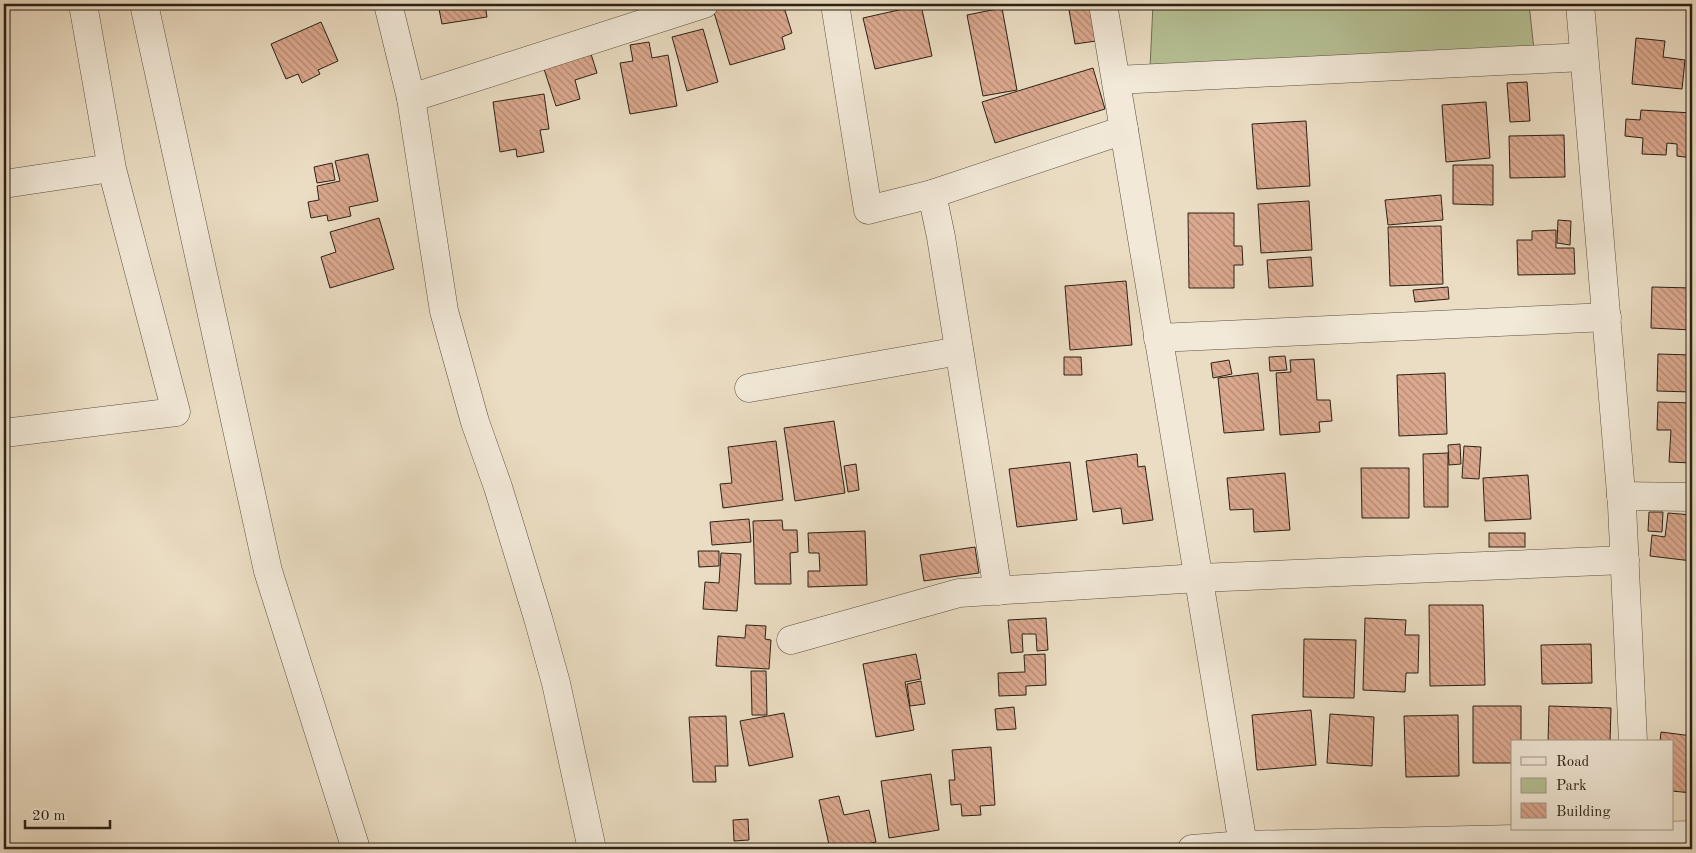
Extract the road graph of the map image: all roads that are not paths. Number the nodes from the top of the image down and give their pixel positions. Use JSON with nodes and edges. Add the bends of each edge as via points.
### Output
{"nodes":[{"id":1,"x":84,"y":4,"type":"edge"},
{"id":2,"x":144,"y":4,"type":"edge"},
{"id":3,"x":388,"y":4,"type":"edge"},
{"id":4,"x":704,"y":4,"type":"edge"},
{"id":5,"x":835,"y":4,"type":"edge"},
{"id":6,"x":1103,"y":4,"type":"edge"},
{"id":7,"x":1580,"y":4,"type":"edge"},
{"id":8,"x":1584,"y":57,"type":"junction"},
{"id":9,"x":1116,"y":80,"type":"junction"},
{"id":10,"x":411,"y":98,"type":"junction"},
{"id":11,"x":1124,"y":130,"type":"junction"},
{"id":12,"x":112,"y":168,"type":"junction"},
{"id":13,"x":4,"y":184,"type":"edge"},
{"id":14,"x":932,"y":194,"type":"junction"},
{"id":15,"x":1606,"y":317,"type":"junction"},
{"id":16,"x":1158,"y":338,"type":"junction"},
{"id":17,"x":959,"y":351,"type":"junction"},
{"id":18,"x":748,"y":388,"type":"dead end"},
{"id":19,"x":4,"y":433,"type":"edge"},
{"id":20,"x":1621,"y":496,"type":"junction"},
{"id":21,"x":1692,"y":497,"type":"edge"},
{"id":22,"x":1625,"y":560,"type":"junction"},
{"id":23,"x":1199,"y":578,"type":"junction"},
{"id":24,"x":998,"y":591,"type":"junction"},
{"id":25,"x":791,"y":640,"type":"dead end"},
{"id":26,"x":1633,"y":740,"type":"edge"},
{"id":27,"x":1692,"y":835,"type":"edge"},
{"id":28,"x":1638,"y":838,"type":"edge"},
{"id":29,"x":1243,"y":845,"type":"junction"},
{"id":30,"x":356,"y":849,"type":"edge"},
{"id":31,"x":592,"y":849,"type":"edge"},
{"id":32,"x":1194,"y":849,"type":"edge"}],
"edges":[{"from":1,"to":12,"type":"street"},
{"from":2,"to":30,"type":"street","via":[[268,571]]},
{"from":3,"to":10,"type":"street"},
{"from":4,"to":10,"type":"street"},
{"from":5,"to":14,"type":"street","via":[[868,210]]},
{"from":6,"to":9,"type":"street"},
{"from":7,"to":8,"type":"street"},
{"from":8,"to":9,"type":"street"},
{"from":8,"to":15,"type":"street"},
{"from":9,"to":11,"type":"street"},
{"from":10,"to":31,"type":"street","via":[[444,311],[556,683]]},
{"from":11,"to":14,"type":"street"},
{"from":11,"to":16,"type":"street"},
{"from":12,"to":13,"type":"street"},
{"from":12,"to":19,"type":"street","via":[[176,412]]},
{"from":14,"to":17,"type":"street"},
{"from":15,"to":16,"type":"street"},
{"from":15,"to":20,"type":"street"},
{"from":16,"to":23,"type":"street"},
{"from":17,"to":18,"type":"street"},
{"from":17,"to":24,"type":"street"},
{"from":20,"to":21,"type":"street"},
{"from":20,"to":22,"type":"street"},
{"from":22,"to":23,"type":"street"},
{"from":22,"to":26,"type":"street"},
{"from":23,"to":24,"type":"street"},
{"from":23,"to":29,"type":"street"},
{"from":24,"to":25,"type":"street","via":[[959,593]]},
{"from":27,"to":28,"type":"street"},
{"from":28,"to":29,"type":"street"},
{"from":29,"to":32,"type":"street"}]}
